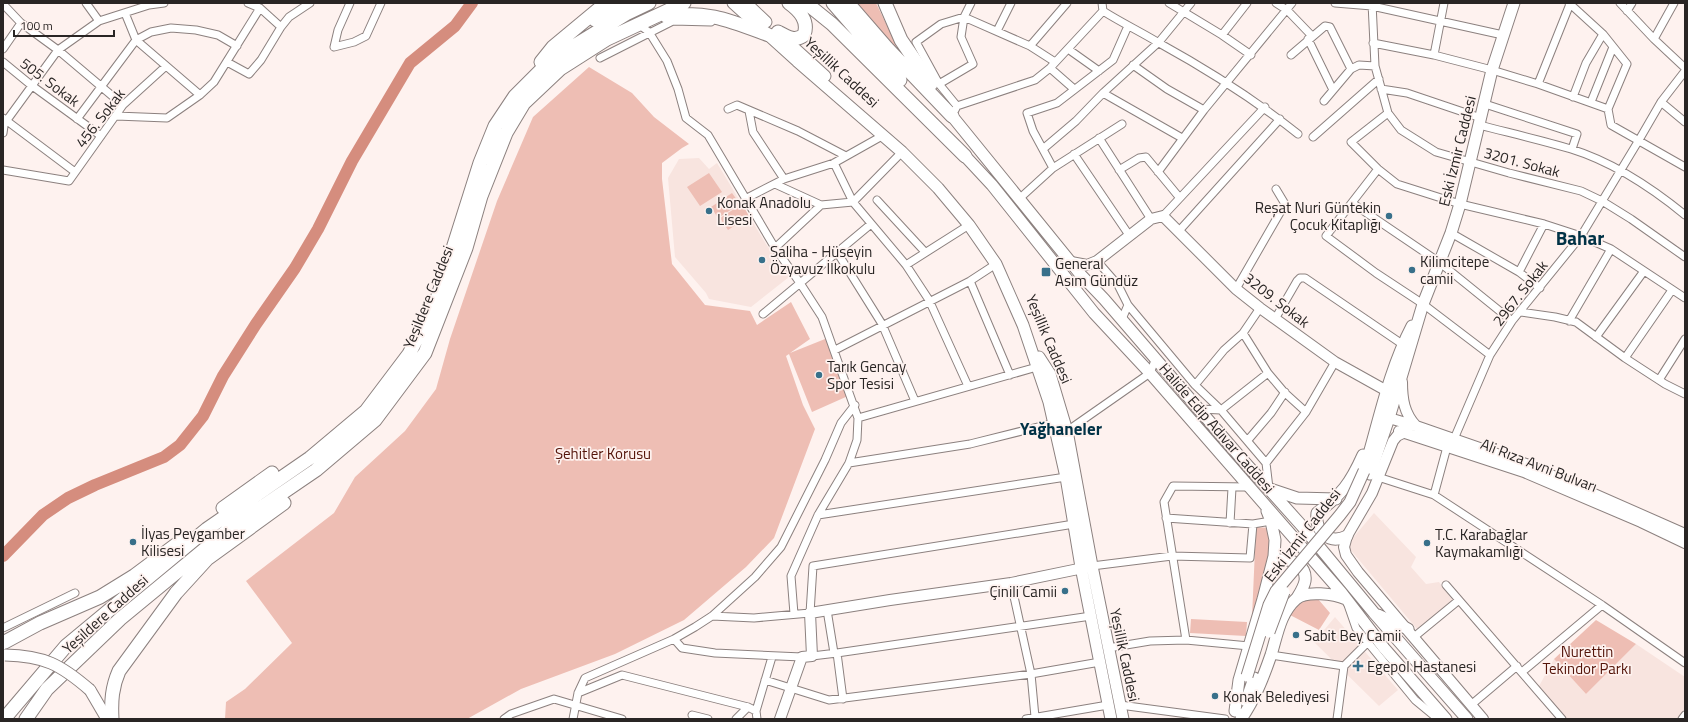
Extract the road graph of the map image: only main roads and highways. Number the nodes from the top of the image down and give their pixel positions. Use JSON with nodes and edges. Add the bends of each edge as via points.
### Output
{"nodes":[{"id":1,"x":606,"y":3,"type":"edge"},
{"id":2,"x":629,"y":3,"type":"edge"},
{"id":3,"x":649,"y":3,"type":"edge"},
{"id":4,"x":684,"y":3,"type":"edge"},
{"id":5,"x":733,"y":3,"type":"edge"},
{"id":6,"x":746,"y":3,"type":"edge"},
{"id":7,"x":789,"y":3,"type":"edge"},
{"id":8,"x":806,"y":3,"type":"edge"},
{"id":9,"x":833,"y":3,"type":"edge"},
{"id":10,"x":848,"y":3,"type":"edge"},
{"id":11,"x":885,"y":3,"type":"edge"},
{"id":12,"x":1514,"y":3,"type":"edge"},
{"id":13,"x":652,"y":17,"type":"junction"},
{"id":14,"x":570,"y":34,"type":"junction"},
{"id":15,"x":773,"y":34,"type":"junction"},
{"id":16,"x":515,"y":96,"type":"junction"},
{"id":17,"x":955,"y":111,"type":"junction"},
{"id":18,"x":965,"y":156,"type":"junction"},
{"id":19,"x":1071,"y":262,"type":"junction"},
{"id":20,"x":1423,"y":304,"type":"junction"},
{"id":21,"x":1402,"y":378,"type":"junction"},
{"id":22,"x":1387,"y":391,"type":"junction"},
{"id":23,"x":1389,"y":418,"type":"junction"},
{"id":24,"x":375,"y":420,"type":"junction"},
{"id":25,"x":1054,"y":423,"type":"junction"},
{"id":26,"x":1416,"y":426,"type":"junction"},
{"id":27,"x":1375,"y":428,"type":"junction"},
{"id":28,"x":1067,"y":431,"type":"junction"},
{"id":29,"x":1405,"y":432,"type":"junction"},
{"id":30,"x":1381,"y":442,"type":"junction"},
{"id":31,"x":310,"y":458,"type":"junction"},
{"id":32,"x":1371,"y":474,"type":"junction"},
{"id":33,"x":1269,"y":489,"type":"junction"},
{"id":34,"x":1336,"y":499,"type":"junction"},
{"id":35,"x":1265,"y":505,"type":"junction"},
{"id":36,"x":1317,"y":513,"type":"junction"},
{"id":37,"x":1302,"y":526,"type":"junction"},
{"id":38,"x":1685,"y":534,"type":"edge"},
{"id":39,"x":1347,"y":536,"type":"junction"},
{"id":40,"x":1298,"y":543,"type":"junction"},
{"id":41,"x":1685,"y":543,"type":"edge"},
{"id":42,"x":1086,"y":567,"type":"junction"},
{"id":43,"x":1339,"y":571,"type":"junction"},
{"id":44,"x":1269,"y":578,"type":"junction"},
{"id":45,"x":1336,"y":586,"type":"junction"},
{"id":46,"x":1310,"y":594,"type":"junction"},
{"id":47,"x":1297,"y":598,"type":"junction"},
{"id":48,"x":1347,"y":599,"type":"junction"},
{"id":49,"x":1374,"y":613,"type":"junction"},
{"id":50,"x":1411,"y":633,"type":"junction"},
{"id":51,"x":4,"y":652,"type":"edge"},
{"id":52,"x":1237,"y":717,"type":"edge"},
{"id":53,"x":4,"y":719,"type":"edge"},
{"id":54,"x":26,"y":719,"type":"edge"},
{"id":55,"x":107,"y":719,"type":"edge"},
{"id":56,"x":112,"y":719,"type":"edge"},
{"id":57,"x":780,"y":719,"type":"edge"},
{"id":58,"x":1111,"y":719,"type":"edge"},
{"id":59,"x":1123,"y":719,"type":"edge"},
{"id":60,"x":1446,"y":719,"type":"edge"},
{"id":61,"x":1467,"y":719,"type":"edge"},
{"id":62,"x":1483,"y":719,"type":"edge"}],
"edges":[{"from":1,"to":14,"type":"highway"},
{"from":2,"to":14,"type":"highway"},
{"from":3,"to":16,"type":"highway","name":"Yeşildere Caddesi","via":[[626,14],[551,60]]},
{"from":4,"to":13,"type":"highway","name":"Yeşildere Caddesi"},
{"from":5,"to":15,"type":"main road"},
{"from":6,"to":15,"type":"main road"},
{"from":7,"to":15,"type":"highway","via":[[804,18],[804,35],[797,39]]},
{"from":8,"to":18,"type":"highway","via":[[832,24]]},
{"from":9,"to":18,"type":"highway"},
{"from":10,"to":17,"type":"highway","via":[[887,48]]},
{"from":11,"to":17,"type":"highway","via":[[901,40],[926,77]]},
{"from":12,"to":20,"type":"main road","name":"Eski İzmir Caddesi","via":[[1492,70],[1460,204]]},
{"from":13,"to":15,"type":"highway","via":[[691,13],[715,16]]},
{"from":13,"to":24,"type":"highway","name":"Yeşildere Caddesi","via":[[607,39],[560,69],[524,103],[506,132],[481,196],[466,248],[425,354]]},
{"from":14,"to":16,"type":"highway","via":[[553,47]]},
{"from":15,"to":25,"type":"main road","name":"Yeşillik Caddesi","via":[[797,61],[902,152],[969,224],[996,264],[1023,325]]},
{"from":15,"to":28,"type":"main road","name":"Yeşillik Caddesi","via":[[909,154],[941,185],[972,224],[1003,269],[1036,353],[1050,374]]},
{"from":16,"to":31,"type":"highway","name":"Yeşildere Caddesi","via":[[495,126],[480,163],[436,302],[409,354],[366,411]]},
{"from":17,"to":19,"type":"main road","name":"Halide Edip Adıvar Caddesi","via":[[1019,200]]},
{"from":18,"to":35,"type":"main road","name":"Halide Edip Adıvar Caddesi","via":[[992,185],[1094,313]]},
{"from":19,"to":22,"type":"main road","name":"3209. Sokak","via":[[1088,265],[1097,261],[1151,219],[1163,216],[1236,289],[1260,308],[1335,362]]},
{"from":19,"to":33,"type":"main road","name":"Halide Edip Adıvar Caddesi"},
{"from":20,"to":21,"type":"main road","name":"Eski İzmir Caddesi"},
{"from":20,"to":22,"type":"main road","name":"Eski İzmir Caddesi","via":[[1402,344]]},
{"from":21,"to":23,"type":"main road","name":"Eski İzmir Caddesi"},
{"from":21,"to":26,"type":"main road","via":[[1405,410]]},
{"from":22,"to":27,"type":"main road","name":"Eski İzmir Caddesi"},
{"from":23,"to":26,"type":"main road","name":"Ali Rıza Avni Bulvarı"},
{"from":23,"to":27,"type":"main road"},
{"from":23,"to":30,"type":"main road","name":"Eski İzmir Caddesi"},
{"from":24,"to":54,"type":"highway","name":"Yeşildere Caddesi","via":[[316,470],[228,530],[126,614],[47,689]]},
{"from":24,"to":56,"type":"highway","via":[[309,485],[207,559],[176,593],[119,671],[111,698]]},
{"from":25,"to":28,"type":"main road"},
{"from":25,"to":42,"type":"main road","name":"Yeşillik Caddesi","via":[[1074,524]]},
{"from":26,"to":38,"type":"main road","name":"Ali Rıza Avni Bulvarı","via":[[1526,464]]},
{"from":27,"to":32,"type":"main road","name":"Eski İzmir Caddesi"},
{"from":27,"to":34,"type":"main road","via":[[1351,481]]},
{"from":28,"to":42,"type":"main road","name":"Yeşillik Caddesi"},
{"from":29,"to":30,"type":"main road","via":[[1391,432]]},
{"from":29,"to":32,"type":"main road","via":[[1393,440]]},
{"from":29,"to":41,"type":"main road","name":"Ali Rıza Avni Bulvarı","via":[[1524,472]]},
{"from":30,"to":32,"type":"main road","name":"Eski İzmir Caddesi"},
{"from":31,"to":51,"type":"highway","via":[[275,472],[242,493],[113,590],[40,623]]},
{"from":31,"to":53,"type":"highway","name":"Yeşildere Caddesi","via":[[207,529],[66,646]]},
{"from":32,"to":39,"type":"main road","via":[[1368,500]]},
{"from":32,"to":52,"type":"main road","name":"Eski İzmir Caddesi","bridge":true,"via":[[1346,519],[1282,594]]},
{"from":33,"to":34,"type":"main road","via":[[1297,498]]},
{"from":33,"to":37,"type":"main road","name":"Halide Edip Adıvar Caddesi"},
{"from":34,"to":36,"type":"main road"},
{"from":35,"to":40,"type":"main road","name":"Halide Edip Adıvar Caddesi"},
{"from":35,"to":44,"type":"main road","via":[[1275,540]]},
{"from":36,"to":37,"type":"main road"},
{"from":36,"to":39,"type":"main road","via":[[1318,526],[1328,538],[1340,539]]},
{"from":37,"to":40,"type":"main road","via":[[1298,532]]},
{"from":37,"to":43,"type":"main road","name":"Halide Edip Adıvar Caddesi"},
{"from":39,"to":50,"type":"main road","via":[[1344,547],[1348,559]]},
{"from":40,"to":45,"type":"main road","name":"Halide Edip Adıvar Caddesi"},
{"from":42,"to":57,"type":"main road","via":[[1011,583],[810,613],[807,656]]},
{"from":42,"to":58,"type":"main road","name":"Yeşillik Caddesi","via":[[1091,616]]},
{"from":42,"to":59,"type":"main road","name":"Yeşillik Caddesi","via":[[1108,648]]},
{"from":43,"to":45,"type":"main road","via":[[1340,582]]},
{"from":43,"to":49,"type":"main road","name":"Halide Edip Adıvar Caddesi"},
{"from":44,"to":47,"type":"main road","via":[[1280,560],[1295,561],[1305,575],[1305,582]]},
{"from":44,"to":52,"type":"main road","via":[[1239,680]]},
{"from":45,"to":46,"type":"main road"},
{"from":45,"to":48,"type":"main road","name":"Halide Edip Adıvar Caddesi"},
{"from":46,"to":47,"type":"main road"},
{"from":46,"to":48,"type":"main road"},
{"from":47,"to":52,"type":"main road","via":[[1287,610],[1280,625],[1258,690]]},
{"from":48,"to":60,"type":"main road","name":"Halide Edip Adıvar Caddesi","via":[[1384,648]]},
{"from":49,"to":50,"type":"main road"},
{"from":49,"to":61,"type":"main road","name":"Halide Edip Adıvar Caddesi"},
{"from":50,"to":62,"type":"main road"},
{"from":51,"to":55,"type":"main road","bridge":true,"via":[[51,662],[72,674],[90,690]]}]}
